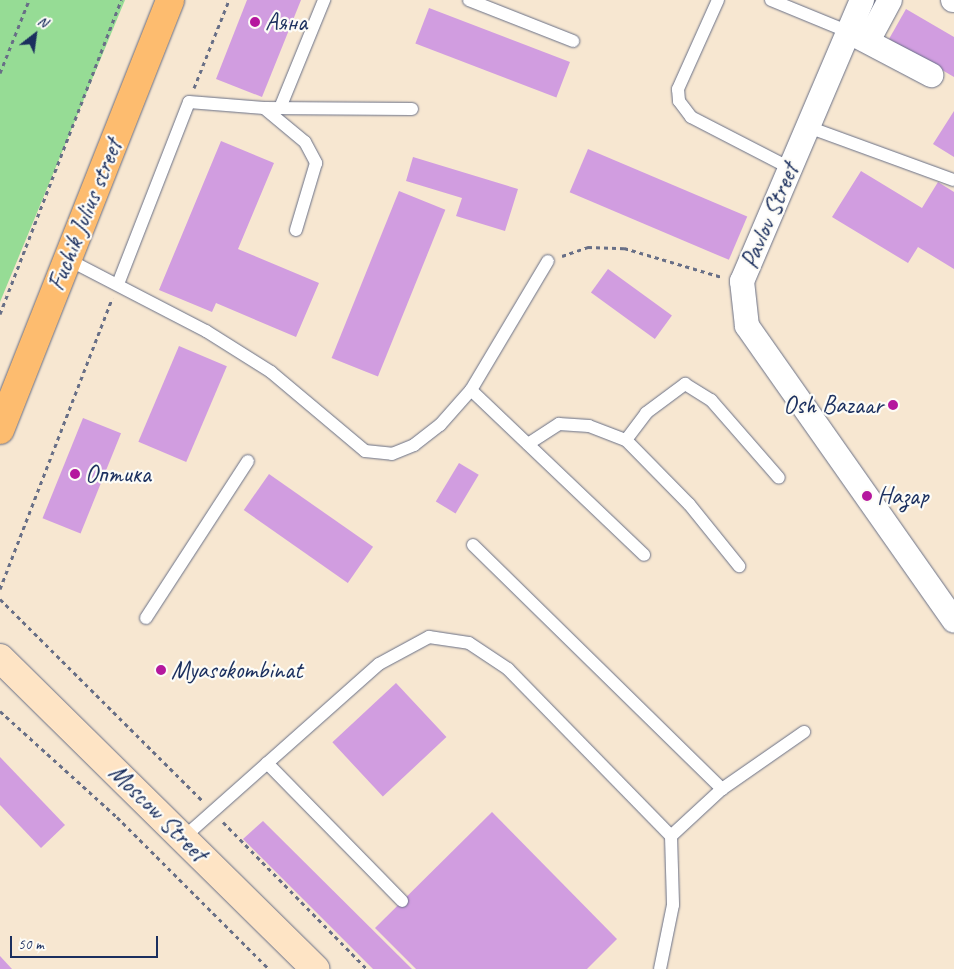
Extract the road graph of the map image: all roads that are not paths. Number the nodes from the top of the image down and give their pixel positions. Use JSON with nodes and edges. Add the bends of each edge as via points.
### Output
{"nodes":[{"id":1,"x":170,"y":0,"type":"edge"},
{"id":2,"x":324,"y":0,"type":"edge"},
{"id":3,"x":469,"y":0,"type":"edge"},
{"id":4,"x":718,"y":0,"type":"edge"},
{"id":5,"x":771,"y":0,"type":"edge"},
{"id":6,"x":862,"y":0,"type":"edge"},
{"id":7,"x":890,"y":0,"type":"edge"},
{"id":8,"x":859,"y":35,"type":"junction"},
{"id":9,"x":573,"y":41,"type":"dead end"},
{"id":10,"x":931,"y":75,"type":"dead end"},
{"id":11,"x":264,"y":108,"type":"junction"},
{"id":12,"x":280,"y":108,"type":"junction"},
{"id":13,"x":412,"y":109,"type":"dead end"},
{"id":14,"x":808,"y":127,"type":"junction"},
{"id":15,"x":790,"y":168,"type":"junction"},
{"id":16,"x":954,"y":180,"type":"edge"},
{"id":17,"x":296,"y":230,"type":"dead end"},
{"id":18,"x":67,"y":259,"type":"junction"},
{"id":19,"x":548,"y":261,"type":"road end"},
{"id":20,"x":118,"y":284,"type":"junction"},
{"id":21,"x":471,"y":390,"type":"junction"},
{"id":22,"x":0,"y":430,"type":"edge"},
{"id":23,"x":626,"y":440,"type":"junction"},
{"id":24,"x":528,"y":444,"type":"junction"},
{"id":25,"x":248,"y":461,"type":"dead end"},
{"id":26,"x":779,"y":478,"type":"dead end"},
{"id":27,"x":473,"y":545,"type":"dead end"},
{"id":28,"x":644,"y":555,"type":"dead end"},
{"id":29,"x":739,"y":566,"type":"dead end"},
{"id":30,"x":146,"y":618,"type":"dead end"},
{"id":31,"x":954,"y":621,"type":"edge"},
{"id":32,"x":0,"y":658,"type":"edge"},
{"id":33,"x":804,"y":732,"type":"dead end"},
{"id":34,"x":267,"y":763,"type":"junction"},
{"id":35,"x":722,"y":789,"type":"junction"},
{"id":36,"x":671,"y":836,"type":"junction"},
{"id":37,"x":183,"y":838,"type":"junction"},
{"id":38,"x":402,"y":901,"type":"dead end"},
{"id":39,"x":315,"y":969,"type":"edge"},
{"id":40,"x":660,"y":969,"type":"edge"}],
"edges":[{"from":1,"to":18,"type":"main road","name":"Fuchik Julius street"},
{"from":2,"to":12,"type":"lane"},
{"from":3,"to":9,"type":"lane"},
{"from":4,"to":15,"type":"lane","via":[[678,88],[679,101],[691,117]]},
{"from":5,"to":8,"type":"lane"},
{"from":6,"to":8,"type":"street","name":"Pavlov Street"},
{"from":7,"to":8,"type":"street"},
{"from":8,"to":10,"type":"street"},
{"from":8,"to":14,"type":"street","name":"Pavlov Street"},
{"from":11,"to":12,"type":"lane"},
{"from":11,"to":17,"type":"lane","via":[[305,142],[316,163]]},
{"from":11,"to":20,"type":"lane","via":[[189,102]]},
{"from":12,"to":13,"type":"lane"},
{"from":14,"to":15,"type":"street","name":"Pavlov Street"},
{"from":14,"to":16,"type":"lane"},
{"from":15,"to":31,"type":"street","name":"Pavlov Street","via":[[742,281],[747,326]]},
{"from":18,"to":20,"type":"lane"},
{"from":18,"to":22,"type":"main road","name":"Fuchik Julius street"},
{"from":19,"to":21,"type":"lane"},
{"from":20,"to":21,"type":"lane","via":[[271,372],[365,451],[392,454],[414,445],[440,425]]},
{"from":21,"to":24,"type":"lane"},
{"from":23,"to":24,"type":"lane","via":[[589,426],[559,424]]},
{"from":23,"to":26,"type":"lane","via":[[652,407],[686,384],[711,400]]},
{"from":23,"to":29,"type":"lane","via":[[689,504]]},
{"from":24,"to":28,"type":"lane"},
{"from":25,"to":30,"type":"lane"},
{"from":27,"to":35,"type":"lane"},
{"from":32,"to":37,"type":"main road","name":"Moscow Street"},
{"from":33,"to":35,"type":"lane"},
{"from":34,"to":36,"type":"lane","via":[[379,664],[430,638],[469,643],[508,669]]},
{"from":34,"to":37,"type":"lane"},
{"from":34,"to":38,"type":"lane"},
{"from":35,"to":36,"type":"lane"},
{"from":36,"to":40,"type":"lane","via":[[673,905]]},
{"from":37,"to":39,"type":"main road","name":"Moscow Street"}]}
